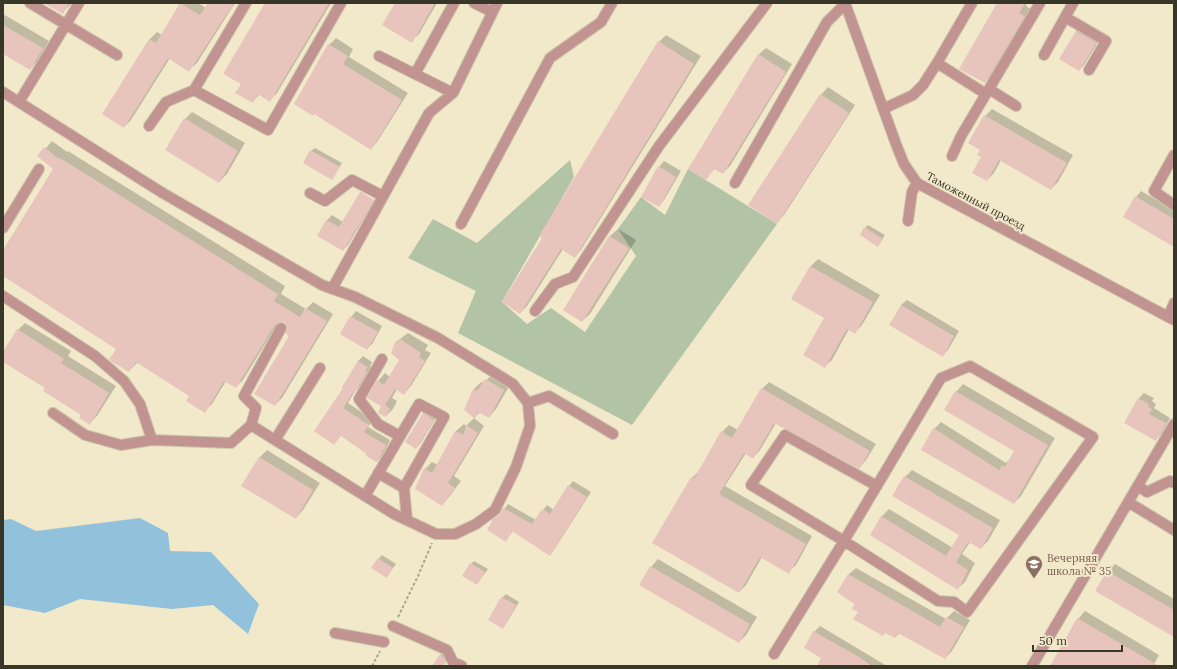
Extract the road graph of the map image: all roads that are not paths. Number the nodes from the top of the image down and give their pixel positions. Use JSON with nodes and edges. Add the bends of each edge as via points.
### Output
{"nodes":[{"id":1,"x":30,"y":3,"type":"edge"},
{"id":2,"x":79,"y":3,"type":"edge"},
{"id":3,"x":246,"y":3,"type":"edge"},
{"id":4,"x":341,"y":3,"type":"edge"},
{"id":5,"x":454,"y":3,"type":"edge"},
{"id":6,"x":474,"y":3,"type":"edge"},
{"id":7,"x":612,"y":3,"type":"edge"},
{"id":8,"x":767,"y":3,"type":"edge"},
{"id":9,"x":972,"y":3,"type":"edge"},
{"id":10,"x":1040,"y":3,"type":"edge"},
{"id":11,"x":1073,"y":3,"type":"edge"},
{"id":12,"x":845,"y":4,"type":"edge"},
{"id":13,"x":494,"y":8,"type":"edge"},
{"id":14,"x":1065,"y":17,"type":"junction"},
{"id":15,"x":66,"y":24,"type":"junction"},
{"id":16,"x":1044,"y":55,"type":"dead end"},
{"id":17,"x":117,"y":56,"type":"dead end"},
{"id":18,"x":379,"y":56,"type":"dead end"},
{"id":19,"x":937,"y":63,"type":"junction"},
{"id":20,"x":1089,"y":70,"type":"dead end"},
{"id":21,"x":415,"y":74,"type":"junction"},
{"id":22,"x":194,"y":90,"type":"junction"},
{"id":23,"x":988,"y":91,"type":"junction"},
{"id":24,"x":3,"y":92,"type":"edge"},
{"id":25,"x":453,"y":93,"type":"junction"},
{"id":26,"x":19,"y":102,"type":"junction"},
{"id":27,"x":1016,"y":106,"type":"dead end"},
{"id":28,"x":883,"y":109,"type":"junction"},
{"id":29,"x":149,"y":126,"type":"dead end"},
{"id":30,"x":1174,"y":155,"type":"edge"},
{"id":31,"x":952,"y":156,"type":"dead end"},
{"id":32,"x":40,"y":169,"type":"dead end"},
{"id":33,"x":735,"y":183,"type":"dead end"},
{"id":34,"x":917,"y":183,"type":"junction"},
{"id":35,"x":310,"y":193,"type":"dead end"},
{"id":36,"x":383,"y":196,"type":"junction"},
{"id":37,"x":1174,"y":205,"type":"edge"},
{"id":38,"x":908,"y":221,"type":"dead end"},
{"id":39,"x":461,"y":224,"type":"dead end"},
{"id":40,"x":3,"y":228,"type":"edge"},
{"id":41,"x":332,"y":289,"type":"junction"},
{"id":42,"x":3,"y":296,"type":"edge"},
{"id":43,"x":1174,"y":303,"type":"edge"},
{"id":44,"x":535,"y":311,"type":"dead end"},
{"id":45,"x":1171,"y":319,"type":"edge"},
{"id":46,"x":281,"y":328,"type":"dead end"},
{"id":47,"x":382,"y":359,"type":"dead end"},
{"id":48,"x":320,"y":368,"type":"dead end"},
{"id":49,"x":528,"y":404,"type":"junction"},
{"id":50,"x":53,"y":413,"type":"dead end"},
{"id":51,"x":1174,"y":424,"type":"edge"},
{"id":52,"x":251,"y":425,"type":"junction"},
{"id":53,"x":613,"y":434,"type":"dead end"},
{"id":54,"x":400,"y":436,"type":"junction"},
{"id":55,"x":152,"y":440,"type":"junction"},
{"id":56,"x":275,"y":440,"type":"junction"},
{"id":57,"x":378,"y":473,"type":"junction"},
{"id":58,"x":1174,"y":483,"type":"edge"},
{"id":59,"x":877,"y":486,"type":"junction"},
{"id":60,"x":1138,"y":486,"type":"junction"},
{"id":61,"x":404,"y":488,"type":"junction"},
{"id":62,"x":365,"y":496,"type":"junction"},
{"id":63,"x":1128,"y":502,"type":"junction"},
{"id":64,"x":407,"y":520,"type":"junction"},
{"id":65,"x":1174,"y":530,"type":"edge"},
{"id":66,"x":844,"y":541,"type":"junction"},
{"id":67,"x":393,"y":626,"type":"road end"},
{"id":68,"x":335,"y":633,"type":"dead end"},
{"id":69,"x":384,"y":642,"type":"road end"},
{"id":70,"x":774,"y":654,"type":"dead end"},
{"id":71,"x":462,"y":666,"type":"edge"},
{"id":72,"x":1032,"y":666,"type":"edge"}],
"edges":[{"from":1,"to":15,"type":"street"},
{"from":2,"to":15,"type":"street"},
{"from":3,"to":22,"type":"street"},
{"from":4,"to":22,"type":"street","via":[[268,130]]},
{"from":5,"to":21,"type":"street"},
{"from":6,"to":13,"type":"street"},
{"from":7,"to":39,"type":"street","via":[[601,22],[550,58]]},
{"from":8,"to":44,"type":"street","via":[[659,146],[573,277],[555,284]]},
{"from":9,"to":19,"type":"street"},
{"from":10,"to":23,"type":"street"},
{"from":11,"to":14,"type":"street"},
{"from":12,"to":28,"type":"street","name":"Таможенный проезд"},
{"from":12,"to":33,"type":"street","via":[[827,22]]},
{"from":13,"to":25,"type":"street"},
{"from":14,"to":16,"type":"street"},
{"from":14,"to":20,"type":"street","via":[[1106,41]]},
{"from":15,"to":17,"type":"street"},
{"from":15,"to":26,"type":"street"},
{"from":18,"to":21,"type":"street"},
{"from":19,"to":23,"type":"street"},
{"from":19,"to":28,"type":"street","via":[[913,96]]},
{"from":21,"to":25,"type":"street"},
{"from":22,"to":29,"type":"street","via":[[166,102]]},
{"from":23,"to":27,"type":"street"},
{"from":23,"to":31,"type":"street"},
{"from":24,"to":26,"type":"street"},
{"from":25,"to":36,"type":"street","via":[[429,113]]},
{"from":26,"to":41,"type":"street","via":[[161,192],[322,286]]},
{"from":28,"to":34,"type":"street","name":"Таможенный проезд","via":[[904,164]]},
{"from":30,"to":37,"type":"street","via":[[1154,191]]},
{"from":32,"to":40,"type":"street"},
{"from":34,"to":38,"type":"street","via":[[912,192]]},
{"from":34,"to":45,"type":"street","name":"Таможенный проезд"},
{"from":35,"to":36,"type":"street","via":[[325,201],[352,180]]},
{"from":36,"to":41,"type":"street"},
{"from":41,"to":49,"type":"street","via":[[438,338],[513,384]]},
{"from":42,"to":55,"type":"street","via":[[95,356],[124,381],[140,404]]},
{"from":43,"to":45,"type":"street"},
{"from":46,"to":52,"type":"street","via":[[244,396],[256,408]]},
{"from":47,"to":54,"type":"street","via":[[359,399],[378,424]]},
{"from":48,"to":56,"type":"street"},
{"from":49,"to":53,"type":"street","via":[[549,396]]},
{"from":49,"to":64,"type":"street","via":[[530,426],[516,467],[495,510],[476,524],[455,534],[436,534]]},
{"from":50,"to":55,"type":"street","via":[[85,435],[121,445]]},
{"from":51,"to":60,"type":"street"},
{"from":52,"to":55,"type":"street","via":[[231,443]]},
{"from":52,"to":56,"type":"street"},
{"from":54,"to":57,"type":"street"},
{"from":54,"to":61,"type":"street","via":[[419,404],[444,418]]},
{"from":56,"to":62,"type":"street"},
{"from":57,"to":61,"type":"street"},
{"from":57,"to":62,"type":"street"},
{"from":58,"to":60,"type":"street","via":[[1170,481],[1148,492]]},
{"from":59,"to":66,"type":"street"},
{"from":59,"to":66,"type":"street","via":[[784,435],[751,485]]},
{"from":59,"to":66,"type":"street","via":[[941,378],[970,366],[1093,437],[967,612],[954,602],[938,601]]},
{"from":60,"to":63,"type":"street"},
{"from":61,"to":64,"type":"street"},
{"from":62,"to":64,"type":"street"},
{"from":63,"to":65,"type":"street"},
{"from":63,"to":72,"type":"street"},
{"from":66,"to":70,"type":"street"},
{"from":67,"to":71,"type":"street","via":[[447,650],[453,662]]},
{"from":68,"to":69,"type":"street"}]}
